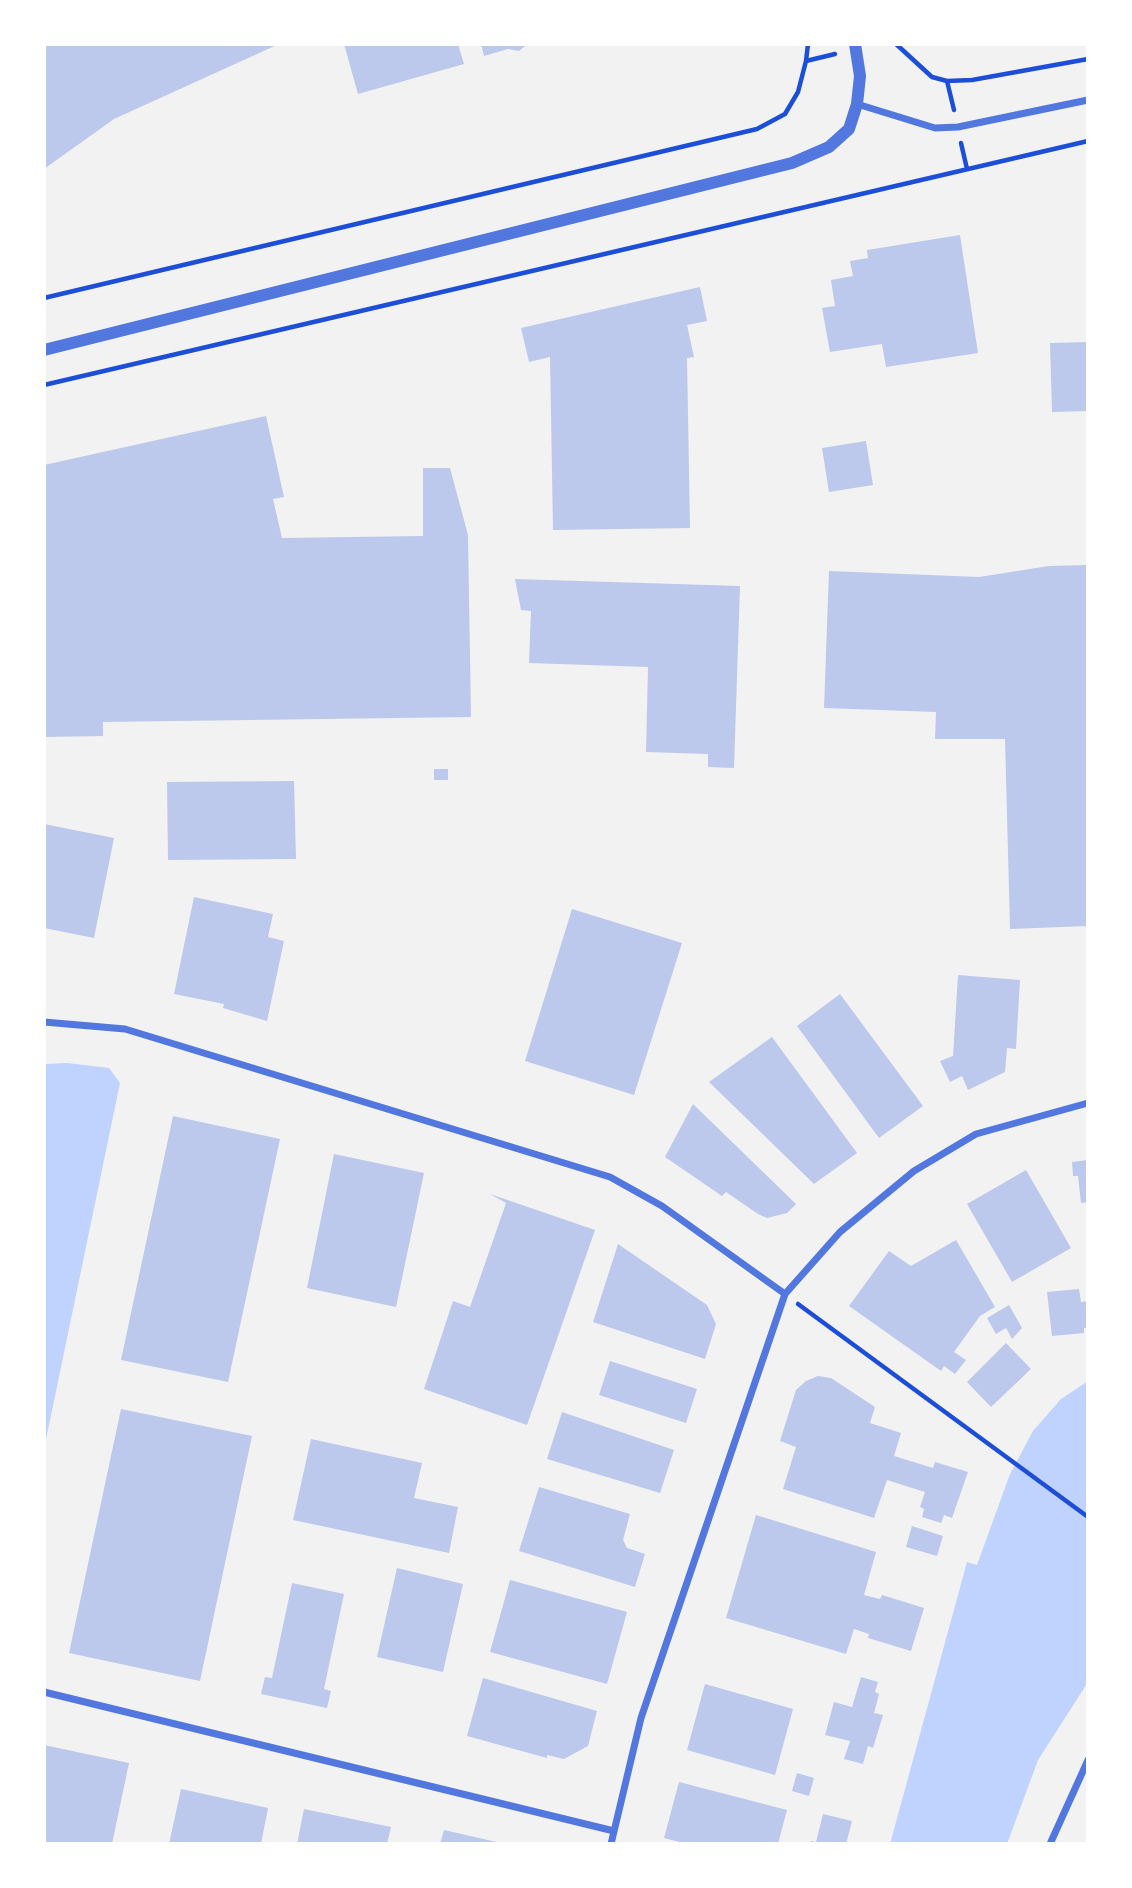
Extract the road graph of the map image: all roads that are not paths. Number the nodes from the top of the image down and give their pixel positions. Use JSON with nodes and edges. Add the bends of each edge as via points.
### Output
{"nodes":[{"id":1,"x":855,"y":46,"type":"edge"},
{"id":2,"x":1088,"y":100,"type":"edge"},
{"id":3,"x":857,"y":104,"type":"junction"},
{"id":4,"x":44,"y":349,"type":"edge"},
{"id":5,"x":44,"y":1022,"type":"edge"},
{"id":6,"x":1088,"y":1103,"type":"edge"},
{"id":7,"x":785,"y":1294,"type":"junction"},
{"id":8,"x":44,"y":1692,"type":"edge"},
{"id":9,"x":1088,"y":1760,"type":"edge"},
{"id":10,"x":614,"y":1831,"type":"junction"},
{"id":11,"x":611,"y":1844,"type":"edge"},
{"id":12,"x":1050,"y":1844,"type":"edge"}],
"edges":[{"from":1,"to":3,"type":"street","via":[[860,76]]},
{"from":2,"to":3,"type":"street","via":[[935,128]]},
{"from":3,"to":4,"type":"street","via":[[849,129],[830,147],[792,163]]},
{"from":5,"to":7,"type":"street","via":[[125,1029],[610,1177],[662,1206]]},
{"from":6,"to":7,"type":"street","via":[[976,1133],[914,1171],[841,1232]]},
{"from":7,"to":10,"type":"street","via":[[641,1718]]},
{"from":8,"to":10,"type":"street"},
{"from":9,"to":12,"type":"street"},
{"from":10,"to":11,"type":"street"}]}
